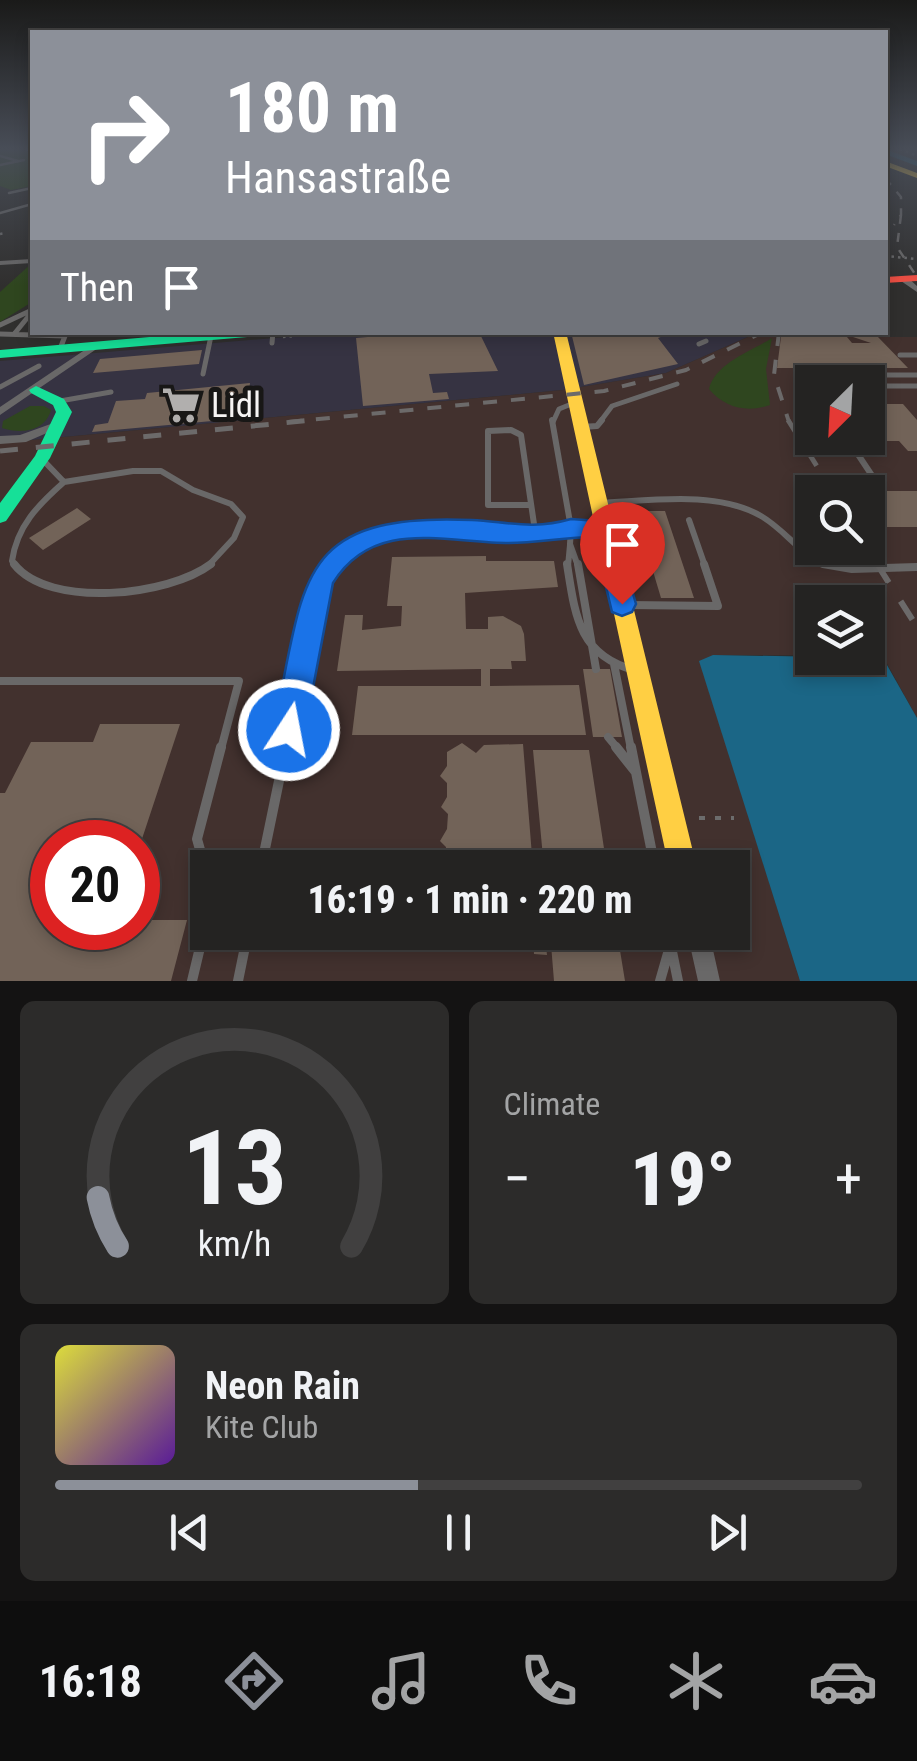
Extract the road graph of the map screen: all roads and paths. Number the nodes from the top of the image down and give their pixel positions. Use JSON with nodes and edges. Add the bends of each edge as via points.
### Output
{"nodes":[{"id":1,"x":30,"y":205,"type":"edge"},
{"id":2,"x":0,"y":213,"type":"edge"},
{"id":3,"x":6,"y":232,"type":"dead end"},
{"id":4,"x":0,"y":234,"type":"edge"},
{"id":5,"x":888,"y":256,"type":"edge"},
{"id":6,"x":917,"y":259,"type":"edge"},
{"id":7,"x":30,"y":261,"type":"edge"},
{"id":8,"x":0,"y":263,"type":"edge"},
{"id":9,"x":30,"y":312,"type":"edge"},
{"id":10,"x":30,"y":314,"type":"edge"},
{"id":11,"x":0,"y":325,"type":"edge"},
{"id":12,"x":0,"y":334,"type":"edge"},
{"id":13,"x":14,"y":334,"type":"junction"},
{"id":14,"x":30,"y":335,"type":"edge"},
{"id":15,"x":31,"y":335,"type":"edge"},
{"id":16,"x":298,"y":335,"type":"edge"},
{"id":17,"x":561,"y":335,"type":"edge"},
{"id":18,"x":211,"y":336,"type":"junction"},
{"id":19,"x":286,"y":336,"type":"dead end"},
{"id":20,"x":266,"y":338,"type":"edge"},
{"id":21,"x":102,"y":339,"type":"edge"},
{"id":22,"x":60,"y":349,"type":"junction"},
{"id":23,"x":0,"y":354,"type":"edge"},
{"id":24,"x":900,"y":355,"type":"dead end"},
{"id":25,"x":917,"y":356,"type":"edge"},
{"id":26,"x":39,"y":366,"type":"dead end"},
{"id":27,"x":203,"y":374,"type":"dead end"},
{"id":28,"x":885,"y":375,"type":"edge"},
{"id":29,"x":917,"y":375,"type":"edge"},
{"id":30,"x":677,"y":384,"type":"dead end"},
{"id":31,"x":885,"y":386,"type":"edge"},
{"id":32,"x":917,"y":386,"type":"edge"},
{"id":33,"x":0,"y":387,"type":"edge"},
{"id":34,"x":36,"y":390,"type":"junction"},
{"id":35,"x":111,"y":392,"type":"dead end"},
{"id":36,"x":59,"y":402,"type":"junction"},
{"id":37,"x":575,"y":402,"type":"junction"},
{"id":38,"x":0,"y":412,"type":"edge"},
{"id":39,"x":59,"y":424,"type":"junction"},
{"id":40,"x":581,"y":427,"type":"junction"},
{"id":41,"x":0,"y":440,"type":"edge"},
{"id":42,"x":42,"y":458,"type":"junction"},
{"id":43,"x":64,"y":482,"type":"junction"},
{"id":44,"x":598,"y":504,"type":"junction"},
{"id":45,"x":531,"y":505,"type":"junction"},
{"id":46,"x":0,"y":516,"type":"edge"},
{"id":47,"x":689,"y":520,"type":"dead end"},
{"id":48,"x":534,"y":524,"type":"junction"},
{"id":49,"x":571,"y":528,"type":"junction"},
{"id":50,"x":604,"y":528,"type":"junction"},
{"id":51,"x":476,"y":529,"type":"junction"},
{"id":52,"x":917,"y":567,"type":"edge"},
{"id":53,"x":622,"y":604,"type":"junction"},
{"id":54,"x":592,"y":647,"type":"junction"},
{"id":55,"x":614,"y":664,"type":"junction"},
{"id":56,"x":596,"y":669,"type":"dead end"},
{"id":57,"x":636,"y":670,"type":"junction"},
{"id":58,"x":0,"y":681,"type":"edge"},
{"id":59,"x":608,"y":737,"type":"dead end"},
{"id":60,"x":636,"y":772,"type":"junction"},
{"id":61,"x":699,"y":818,"type":"dead end"},
{"id":62,"x":734,"y":818,"type":"dead end"},
{"id":63,"x":200,"y":850,"type":"edge"},
{"id":64,"x":265,"y":850,"type":"edge"},
{"id":65,"x":651,"y":850,"type":"edge"},
{"id":66,"x":679,"y":850,"type":"edge"},
{"id":67,"x":199,"y":950,"type":"edge"},
{"id":68,"x":244,"y":950,"type":"edge"},
{"id":69,"x":666,"y":950,"type":"edge"},
{"id":70,"x":672,"y":950,"type":"edge"},
{"id":71,"x":702,"y":950,"type":"edge"},
{"id":72,"x":192,"y":981,"type":"edge"},
{"id":73,"x":238,"y":981,"type":"edge"},
{"id":74,"x":660,"y":981,"type":"edge"},
{"id":75,"x":678,"y":981,"type":"edge"},
{"id":76,"x":709,"y":981,"type":"edge"}],
"edges":[{"from":1,"to":2,"type":"lane"},
{"from":3,"to":4,"type":"path"},
{"from":5,"to":6,"type":"path"},
{"from":7,"to":8,"type":"lane"},
{"from":9,"to":11,"type":"lane"},
{"from":10,"to":13,"type":"lane"},
{"from":12,"to":13,"type":"lane"},
{"from":13,"to":14,"type":"lane"},
{"from":15,"to":22,"type":"lane","via":[[66,337]]},
{"from":16,"to":19,"type":"path"},
{"from":17,"to":37,"type":"street"},
{"from":18,"to":20,"type":"street"},
{"from":18,"to":21,"type":"street"},
{"from":18,"to":27,"type":"lane"},
{"from":21,"to":22,"type":"street"},
{"from":21,"to":34,"type":"street"},
{"from":22,"to":23,"type":"street"},
{"from":24,"to":25,"type":"lane"},
{"from":26,"to":33,"type":"lane"},
{"from":28,"to":29,"type":"lane"},
{"from":30,"to":40,"type":"lane","via":[[612,406],[597,426]]},
{"from":31,"to":32,"type":"lane"},
{"from":34,"to":36,"type":"street"},
{"from":34,"to":38,"type":"street"},
{"from":35,"to":36,"type":"lane"},
{"from":36,"to":39,"type":"street"},
{"from":37,"to":40,"type":"street"},
{"from":37,"to":49,"type":"lane","via":[[552,420]]},
{"from":39,"to":41,"type":"street","via":[[22,440]]},
{"from":39,"to":42,"type":"street"},
{"from":40,"to":44,"type":"street"},
{"from":42,"to":43,"type":"lane"},
{"from":42,"to":46,"type":"street"},
{"from":43,"to":43,"type":"lane","via":[[162,471],[230,504],[243,518],[238,538],[210,567],[145,591],[68,592],[30,582],[12,561],[13,543],[30,512]]},
{"from":44,"to":50,"type":"street"},
{"from":44,"to":52,"type":"lane","via":[[686,501],[750,510],[818,563]]},
{"from":45,"to":45,"type":"lane","via":[[521,435],[488,431],[488,505]]},
{"from":45,"to":48,"type":"lane"},
{"from":47,"to":53,"type":"lane","via":[[718,606]]},
{"from":48,"to":49,"type":"lane"},
{"from":48,"to":51,"type":"lane"},
{"from":49,"to":50,"type":"lane"},
{"from":49,"to":51,"type":"lane","via":[[550,534]]},
{"from":49,"to":54,"type":"lane","via":[[566,555],[580,634]]},
{"from":50,"to":53,"type":"street"},
{"from":51,"to":64,"type":"lane","via":[[371,535],[324,572]]},
{"from":53,"to":57,"type":"street"},
{"from":54,"to":55,"type":"lane"},
{"from":54,"to":56,"type":"lane"},
{"from":55,"to":57,"type":"lane"},
{"from":55,"to":60,"type":"lane"},
{"from":57,"to":66,"type":"street"},
{"from":58,"to":63,"type":"lane","via":[[239,681],[197,838]]},
{"from":59,"to":60,"type":"lane"},
{"from":60,"to":65,"type":"lane"},
{"from":61,"to":62,"type":"path"},
{"from":67,"to":72,"type":"lane"},
{"from":68,"to":73,"type":"lane"},
{"from":69,"to":74,"type":"lane"},
{"from":70,"to":75,"type":"lane"},
{"from":71,"to":76,"type":"street"}]}
